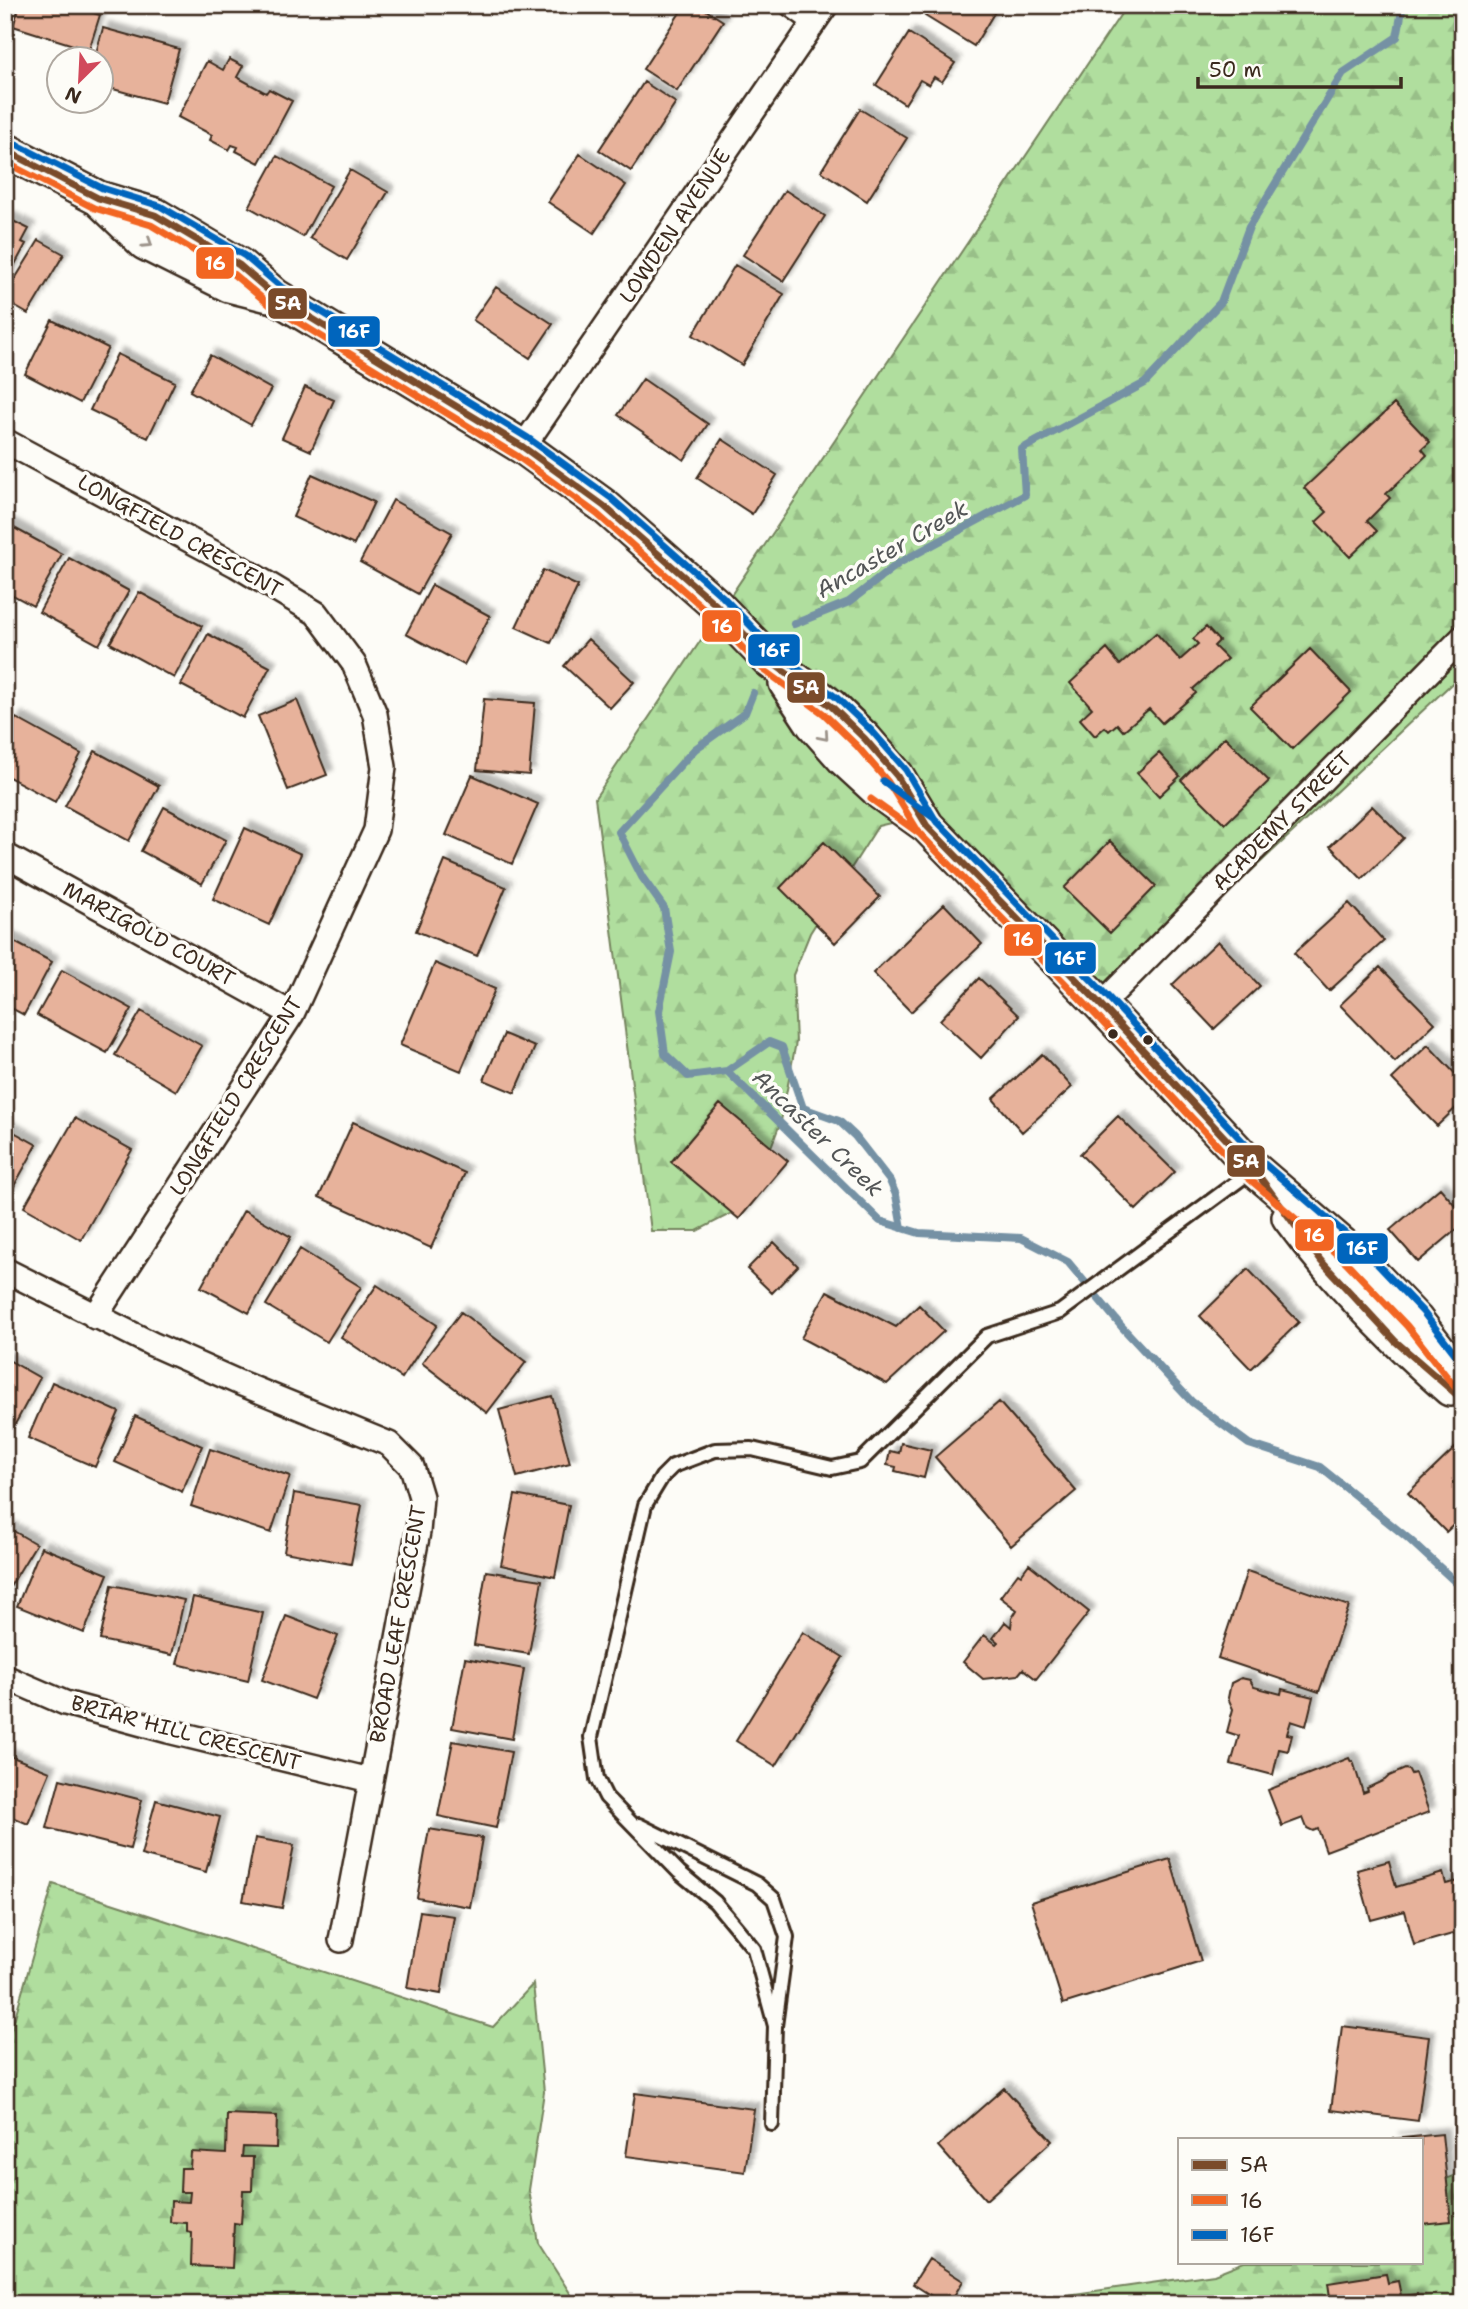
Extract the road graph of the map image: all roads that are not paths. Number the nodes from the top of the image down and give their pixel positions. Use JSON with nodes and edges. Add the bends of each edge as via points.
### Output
{"nodes":[{"id":1,"x":792,"y":5,"type":"edge"},
{"id":2,"x":821,"y":13,"type":"edge"},
{"id":3,"x":5,"y":150,"type":"edge"},
{"id":4,"x":5,"y":441,"type":"edge"},
{"id":5,"x":523,"y":447,"type":"junction"},
{"id":6,"x":1463,"y":637,"type":"edge"},
{"id":7,"x":5,"y":855,"type":"edge"},
{"id":8,"x":1101,"y":1005,"type":"junction"},
{"id":9,"x":292,"y":1014,"type":"junction"},
{"id":10,"x":1254,"y":1170,"type":"junction"},
{"id":11,"x":5,"y":1270,"type":"edge"},
{"id":12,"x":95,"y":1317,"type":"junction"},
{"id":13,"x":1463,"y":1381,"type":"edge"},
{"id":14,"x":1463,"y":1400,"type":"edge"},
{"id":15,"x":5,"y":1677,"type":"edge"},
{"id":16,"x":370,"y":1780,"type":"junction"},
{"id":17,"x":633,"y":1822,"type":"junction"},
{"id":18,"x":341,"y":1940,"type":"dead end"},
{"id":19,"x":775,"y":2025,"type":"junction"},
{"id":20,"x":772,"y":2124,"type":"dead end"}],
"edges":[{"from":1,"to":2,"type":"street"},
{"from":2,"to":5,"type":"street","name":"LOWDEN AVENUE"},
{"from":3,"to":5,"type":"main road","via":[[97,198],[155,215],[239,265],[275,296]]},
{"from":4,"to":9,"type":"street","name":"LONGFIELD CRESCENT","via":[[316,613],[354,664],[375,715],[384,767],[376,830]]},
{"from":5,"to":8,"type":"main road","via":[[604,506],[715,604],[770,661],[831,706],[897,776],[927,826]]},
{"from":6,"to":8,"type":"street","name":"ACADEMY STREET"},
{"from":7,"to":9,"type":"street","name":"MARIGOLD COURT"},
{"from":8,"to":10,"type":"main road"},
{"from":9,"to":12,"type":"street","name":"LONGFIELD CRESCENT"},
{"from":10,"to":13,"type":"main road","via":[[1353,1255],[1415,1319]]},
{"from":10,"to":14,"type":"main road","via":[[1321,1261],[1395,1340]]},
{"from":10,"to":17,"type":"lane","via":[[1060,1312],[986,1336],[860,1462],[832,1468],[752,1449],[715,1450],[673,1466],[662,1477],[645,1505],[591,1737],[597,1779],[606,1797]]},
{"from":11,"to":12,"type":"street","name":"BROAD LEAF CRESCENT"},
{"from":12,"to":16,"type":"street","name":"BROAD LEAF CRESCENT","via":[[389,1444],[412,1467],[421,1497],[418,1532]]},
{"from":15,"to":16,"type":"street","name":"BRIAR HILL CRESCENT","via":[[65,1703]]},
{"from":16,"to":18,"type":"street","name":"BROAD LEAF CRESCENT"},
{"from":17,"to":19,"type":"lane","via":[[716,1902],[754,1949]]},
{"from":17,"to":19,"type":"lane","via":[[757,1884],[774,1899],[787,1937]]},
{"from":19,"to":20,"type":"lane"}]}
